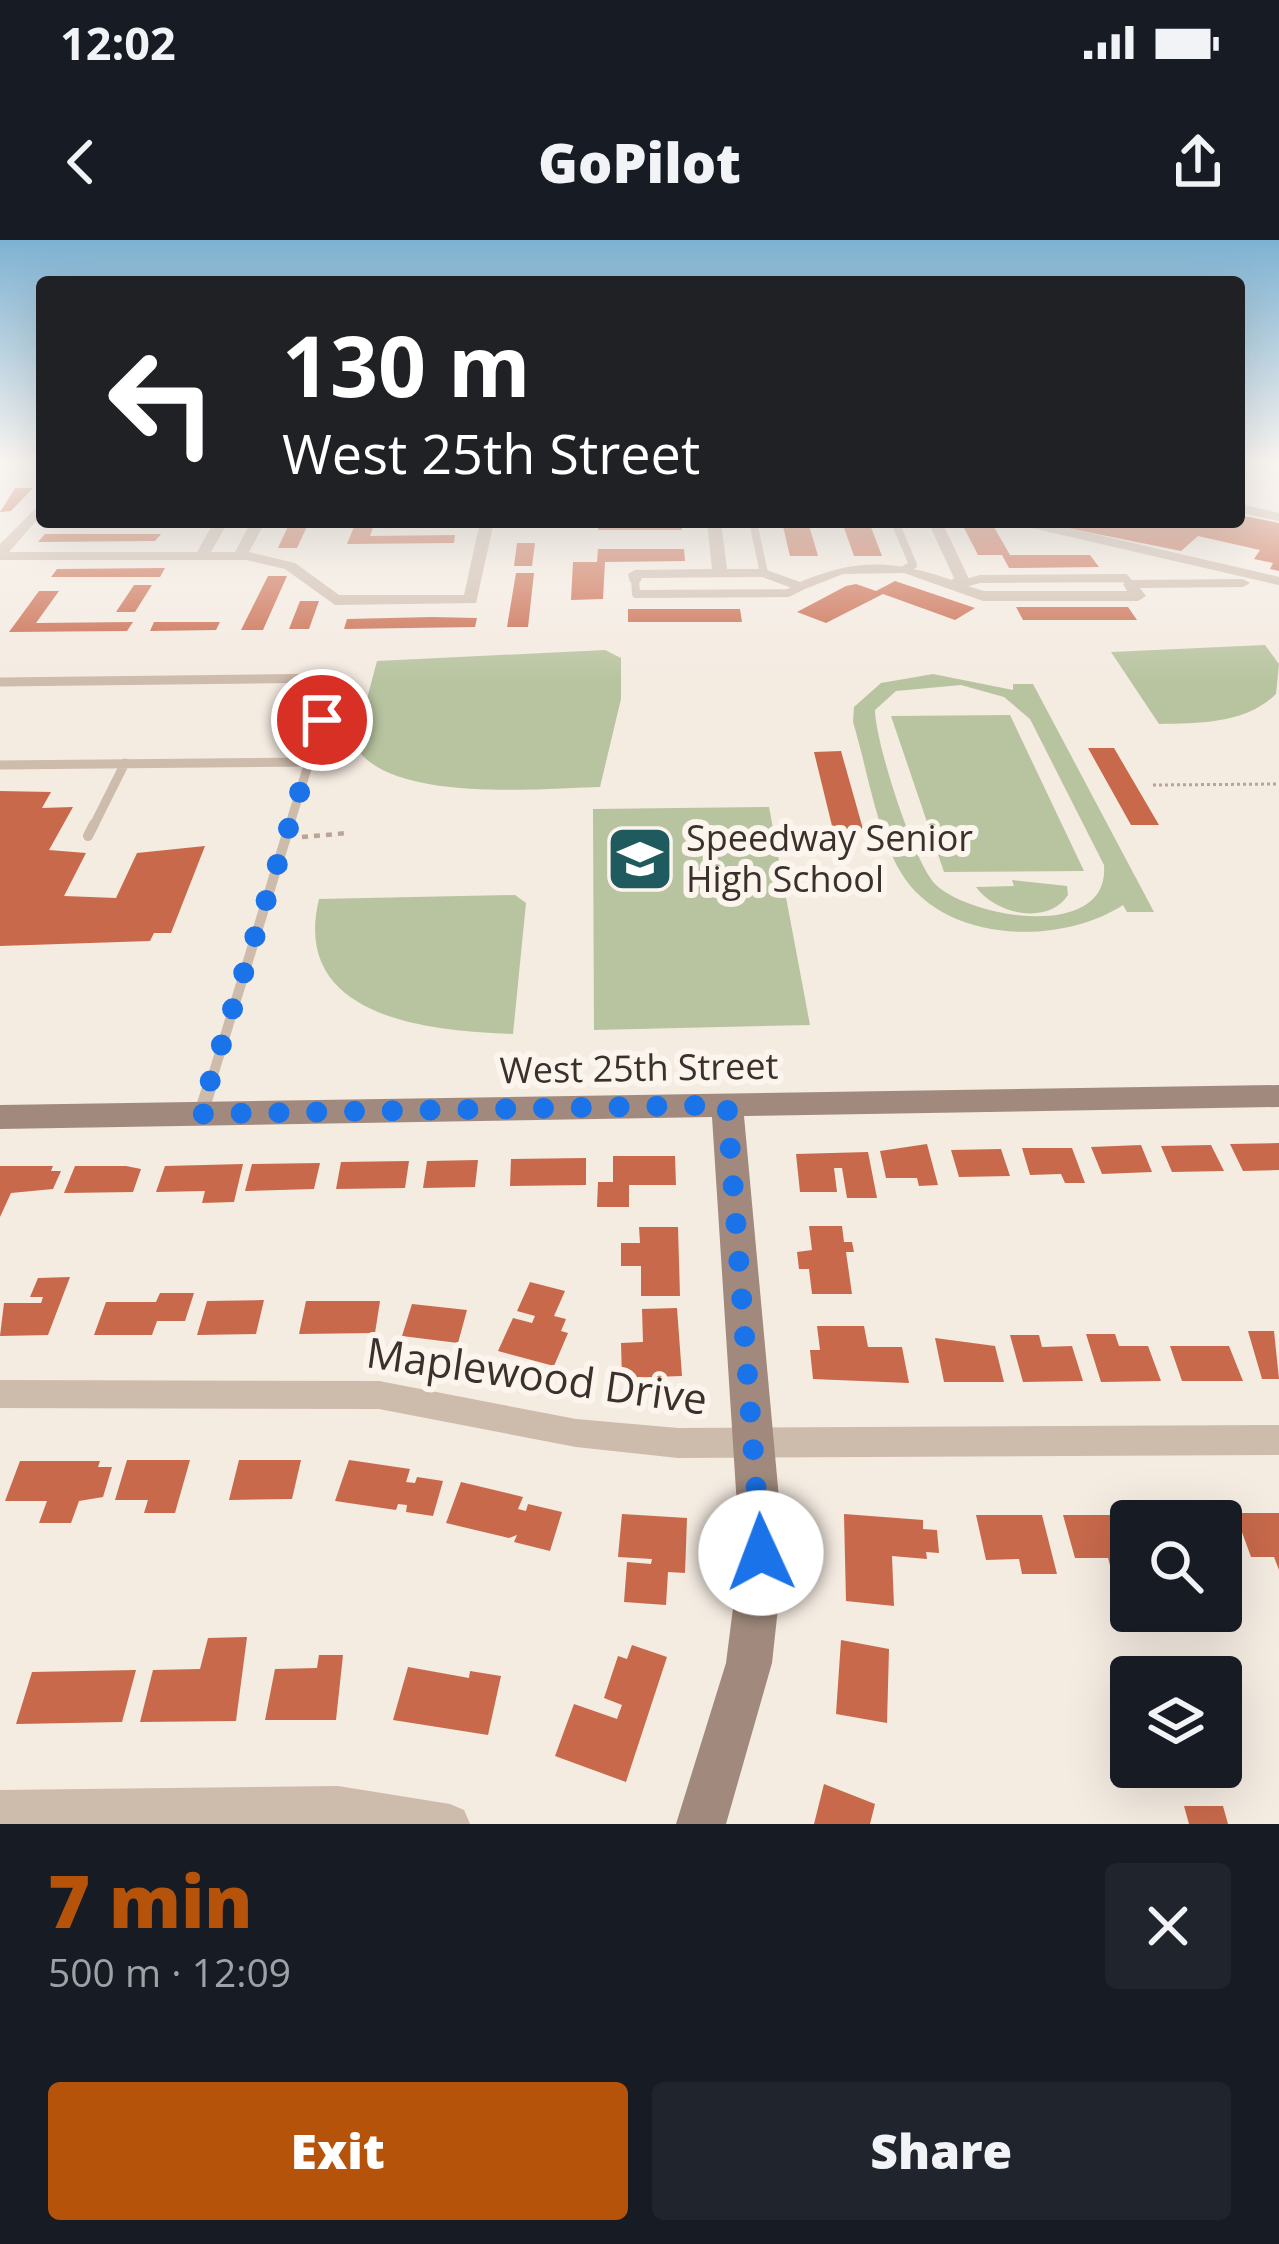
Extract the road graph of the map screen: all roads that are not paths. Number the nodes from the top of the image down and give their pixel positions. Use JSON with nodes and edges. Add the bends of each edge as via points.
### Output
{"nodes":[{"id":1,"x":214,"y":534,"type":"edge"},
{"id":2,"x":251,"y":534,"type":"edge"},
{"id":3,"x":485,"y":534,"type":"edge"},
{"id":4,"x":715,"y":534,"type":"edge"},
{"id":5,"x":756,"y":534,"type":"edge"},
{"id":6,"x":900,"y":534,"type":"edge"},
{"id":7,"x":941,"y":534,"type":"edge"},
{"id":8,"x":1071,"y":534,"type":"edge"},
{"id":9,"x":0,"y":555,"type":"edge"},
{"id":10,"x":202,"y":555,"type":"junction"},
{"id":11,"x":240,"y":555,"type":"junction"},
{"id":12,"x":904,"y":569,"type":"junction"},
{"id":13,"x":720,"y":573,"type":"junction"},
{"id":14,"x":764,"y":573,"type":"junction"},
{"id":15,"x":635,"y":579,"type":"joint"},
{"id":16,"x":1248,"y":579,"type":"junction"},
{"id":17,"x":1279,"y":581,"type":"edge"},
{"id":18,"x":954,"y":586,"type":"junction"},
{"id":19,"x":800,"y":587,"type":"junction"},
{"id":20,"x":0,"y":682,"type":"edge"},
{"id":21,"x":310,"y":762,"type":"junction"},
{"id":22,"x":125,"y":763,"type":"junction"},
{"id":23,"x":0,"y":765,"type":"edge"},
{"id":24,"x":88,"y":836,"type":"dead end"},
{"id":25,"x":1279,"y":1096,"type":"edge"},
{"id":26,"x":727,"y":1105,"type":"junction"},
{"id":27,"x":200,"y":1114,"type":"junction"},
{"id":28,"x":0,"y":1117,"type":"edge"},
{"id":29,"x":0,"y":1394,"type":"edge"},
{"id":30,"x":1279,"y":1440,"type":"edge"},
{"id":31,"x":755,"y":1444,"type":"junction"},
{"id":32,"x":0,"y":1810,"type":"edge"},
{"id":33,"x":450,"y":1824,"type":"edge"},
{"id":34,"x":701,"y":1824,"type":"edge"}],
"edges":[{"from":1,"to":10,"type":"street"},
{"from":2,"to":11,"type":"street"},
{"from":3,"to":11,"type":"street","via":[[471,600],[335,600],[290,566]]},
{"from":4,"to":13,"type":"street"},
{"from":5,"to":14,"type":"lane"},
{"from":6,"to":12,"type":"lane","via":[[913,565]]},
{"from":7,"to":18,"type":"street","via":[[962,579]]},
{"from":8,"to":16,"type":"lane"},
{"from":9,"to":10,"type":"street"},
{"from":10,"to":11,"type":"street"},
{"from":12,"to":18,"type":"street"},
{"from":12,"to":19,"type":"street","via":[[842,570]]},
{"from":13,"to":14,"type":"street"},
{"from":13,"to":15,"type":"street"},
{"from":14,"to":19,"type":"street"},
{"from":15,"to":19,"type":"lane","via":[[636,594]]},
{"from":16,"to":17,"type":"lane"},
{"from":16,"to":18,"type":"street","via":[[1130,584],[1138,596],[983,596]]},
{"from":20,"to":21,"type":"lane","via":[[335,678]]},
{"from":21,"to":22,"type":"lane"},
{"from":21,"to":27,"type":"lane"},
{"from":22,"to":23,"type":"lane"},
{"from":22,"to":24,"type":"lane"},
{"from":25,"to":26,"type":"street","name":"West 25th Street"},
{"from":26,"to":27,"type":"street","name":"West 25th Street"},
{"from":26,"to":31,"type":"street"},
{"from":27,"to":28,"type":"street","name":"West 25th Street"},
{"from":29,"to":31,"type":"street","name":"Maplewood Drive","via":[[379,1394],[605,1437]]},
{"from":30,"to":31,"type":"street","name":"Maplewood Drive"},
{"from":31,"to":34,"type":"street","via":[[759,1599],[733,1732]]},
{"from":32,"to":33,"type":"street","via":[[338,1806]]}]}
